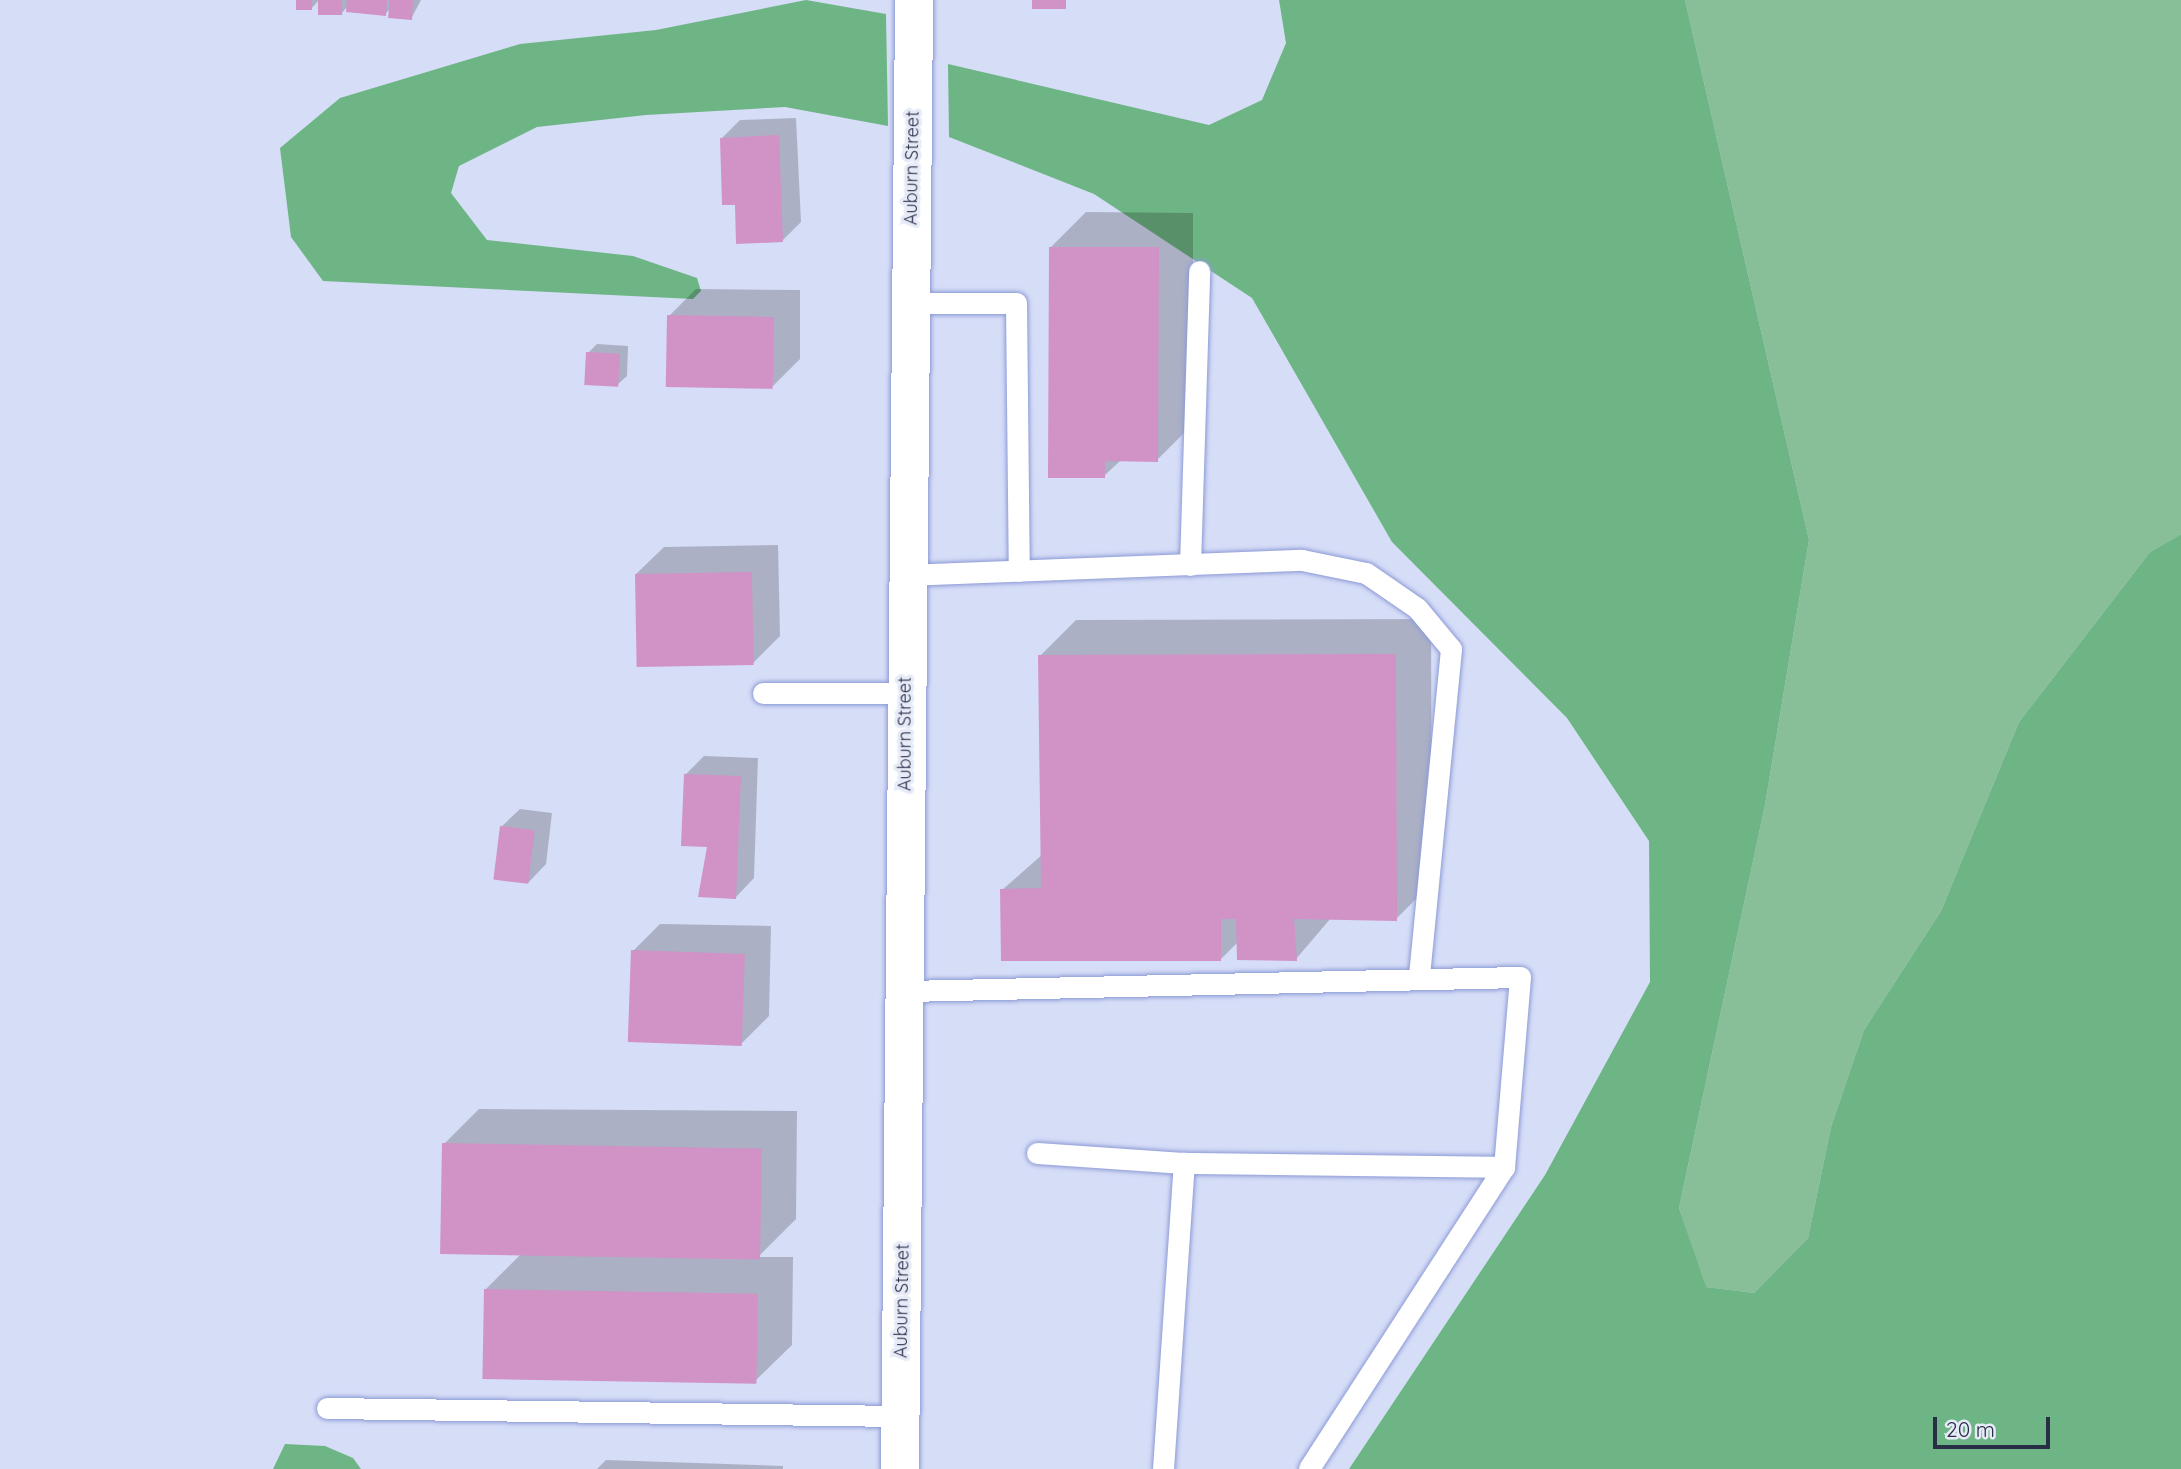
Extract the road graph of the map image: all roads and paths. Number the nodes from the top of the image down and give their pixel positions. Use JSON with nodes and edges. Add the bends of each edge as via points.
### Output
{"nodes":[{"id":1,"x":914,"y":0,"type":"edge"},
{"id":2,"x":1199,"y":271,"type":"dead end"},
{"id":3,"x":908,"y":303,"type":"junction"},
{"id":4,"x":1190,"y":565,"type":"junction"},
{"id":5,"x":1019,"y":571,"type":"junction"},
{"id":6,"x":905,"y":575,"type":"junction"},
{"id":7,"x":763,"y":693,"type":"dead end"},
{"id":8,"x":905,"y":693,"type":"junction"},
{"id":9,"x":1419,"y":975,"type":"junction"},
{"id":10,"x":907,"y":991,"type":"junction"},
{"id":11,"x":1037,"y":1153,"type":"dead end"},
{"id":12,"x":1184,"y":1163,"type":"junction"},
{"id":13,"x":1504,"y":1167,"type":"junction"},
{"id":14,"x":327,"y":1408,"type":"dead end"},
{"id":15,"x":900,"y":1416,"type":"junction"},
{"id":16,"x":900,"y":1469,"type":"edge"},
{"id":17,"x":1163,"y":1469,"type":"edge"},
{"id":18,"x":1308,"y":1469,"type":"edge"}],
"edges":[{"from":1,"to":3,"type":"main road","name":"Auburn Street"},
{"from":2,"to":4,"type":"lane"},
{"from":3,"to":5,"type":"lane","via":[[1016,303]]},
{"from":3,"to":6,"type":"main road","name":"Auburn Street"},
{"from":4,"to":5,"type":"lane"},
{"from":4,"to":9,"type":"lane","via":[[1302,560],[1366,573],[1417,608],[1451,649]]},
{"from":5,"to":6,"type":"lane"},
{"from":6,"to":8,"type":"main road","name":"Auburn Street"},
{"from":7,"to":8,"type":"lane"},
{"from":8,"to":10,"type":"main road","name":"Auburn Street"},
{"from":9,"to":10,"type":"lane"},
{"from":9,"to":13,"type":"lane","via":[[1520,977]]},
{"from":10,"to":15,"type":"main road","name":"Auburn Street"},
{"from":11,"to":12,"type":"lane"},
{"from":12,"to":13,"type":"lane"},
{"from":12,"to":17,"type":"lane"},
{"from":13,"to":18,"type":"lane"},
{"from":14,"to":15,"type":"lane"},
{"from":15,"to":16,"type":"main road","name":"Auburn Street"}]}
